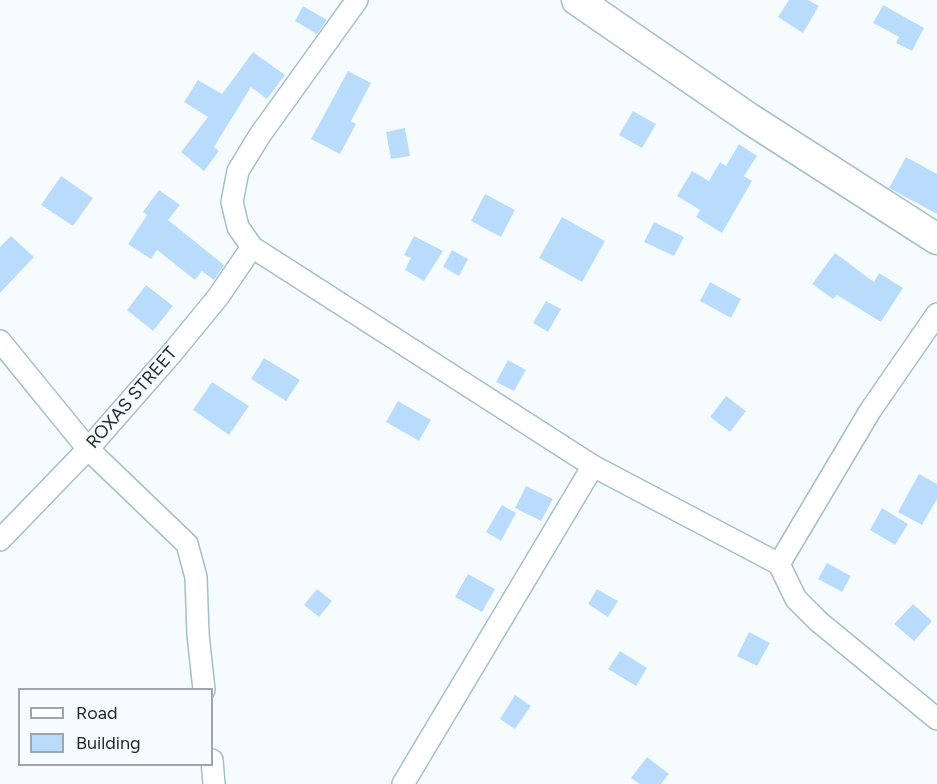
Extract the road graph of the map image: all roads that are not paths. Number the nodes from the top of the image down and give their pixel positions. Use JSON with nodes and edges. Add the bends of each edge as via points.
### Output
{"nodes":[{"id":1,"x":357,"y":0,"type":"edge"},
{"id":2,"x":577,"y":0,"type":"edge"},
{"id":3,"x":937,"y":239,"type":"edge"},
{"id":4,"x":252,"y":247,"type":"junction"},
{"id":5,"x":937,"y":314,"type":"edge"},
{"id":6,"x":0,"y":341,"type":"edge"},
{"id":7,"x":88,"y":449,"type":"junction"},
{"id":8,"x":593,"y":466,"type":"junction"},
{"id":9,"x":0,"y":540,"type":"edge"},
{"id":10,"x":779,"y":564,"type":"junction"},
{"id":11,"x":204,"y":688,"type":"edge"},
{"id":12,"x":937,"y":719,"type":"edge"},
{"id":13,"x":212,"y":766,"type":"edge"},
{"id":14,"x":214,"y":784,"type":"edge"},
{"id":15,"x":403,"y":784,"type":"edge"}],
"edges":[{"from":1,"to":4,"type":"street","via":[[238,171],[232,202],[238,227]]},
{"from":2,"to":3,"type":"street","via":[[750,119]]},
{"from":4,"to":7,"type":"street","name":"ROXAS STREET","via":[[218,297]]},
{"from":4,"to":8,"type":"street"},
{"from":5,"to":10,"type":"street","via":[[870,411]]},
{"from":6,"to":7,"type":"street"},
{"from":7,"to":9,"type":"street","name":"ROXAS STREET"},
{"from":7,"to":11,"type":"street","via":[[187,544],[196,578]]},
{"from":8,"to":10,"type":"street"},
{"from":8,"to":15,"type":"street"},
{"from":10,"to":12,"type":"street","via":[[796,598],[818,621]]},
{"from":13,"to":14,"type":"street"}]}
